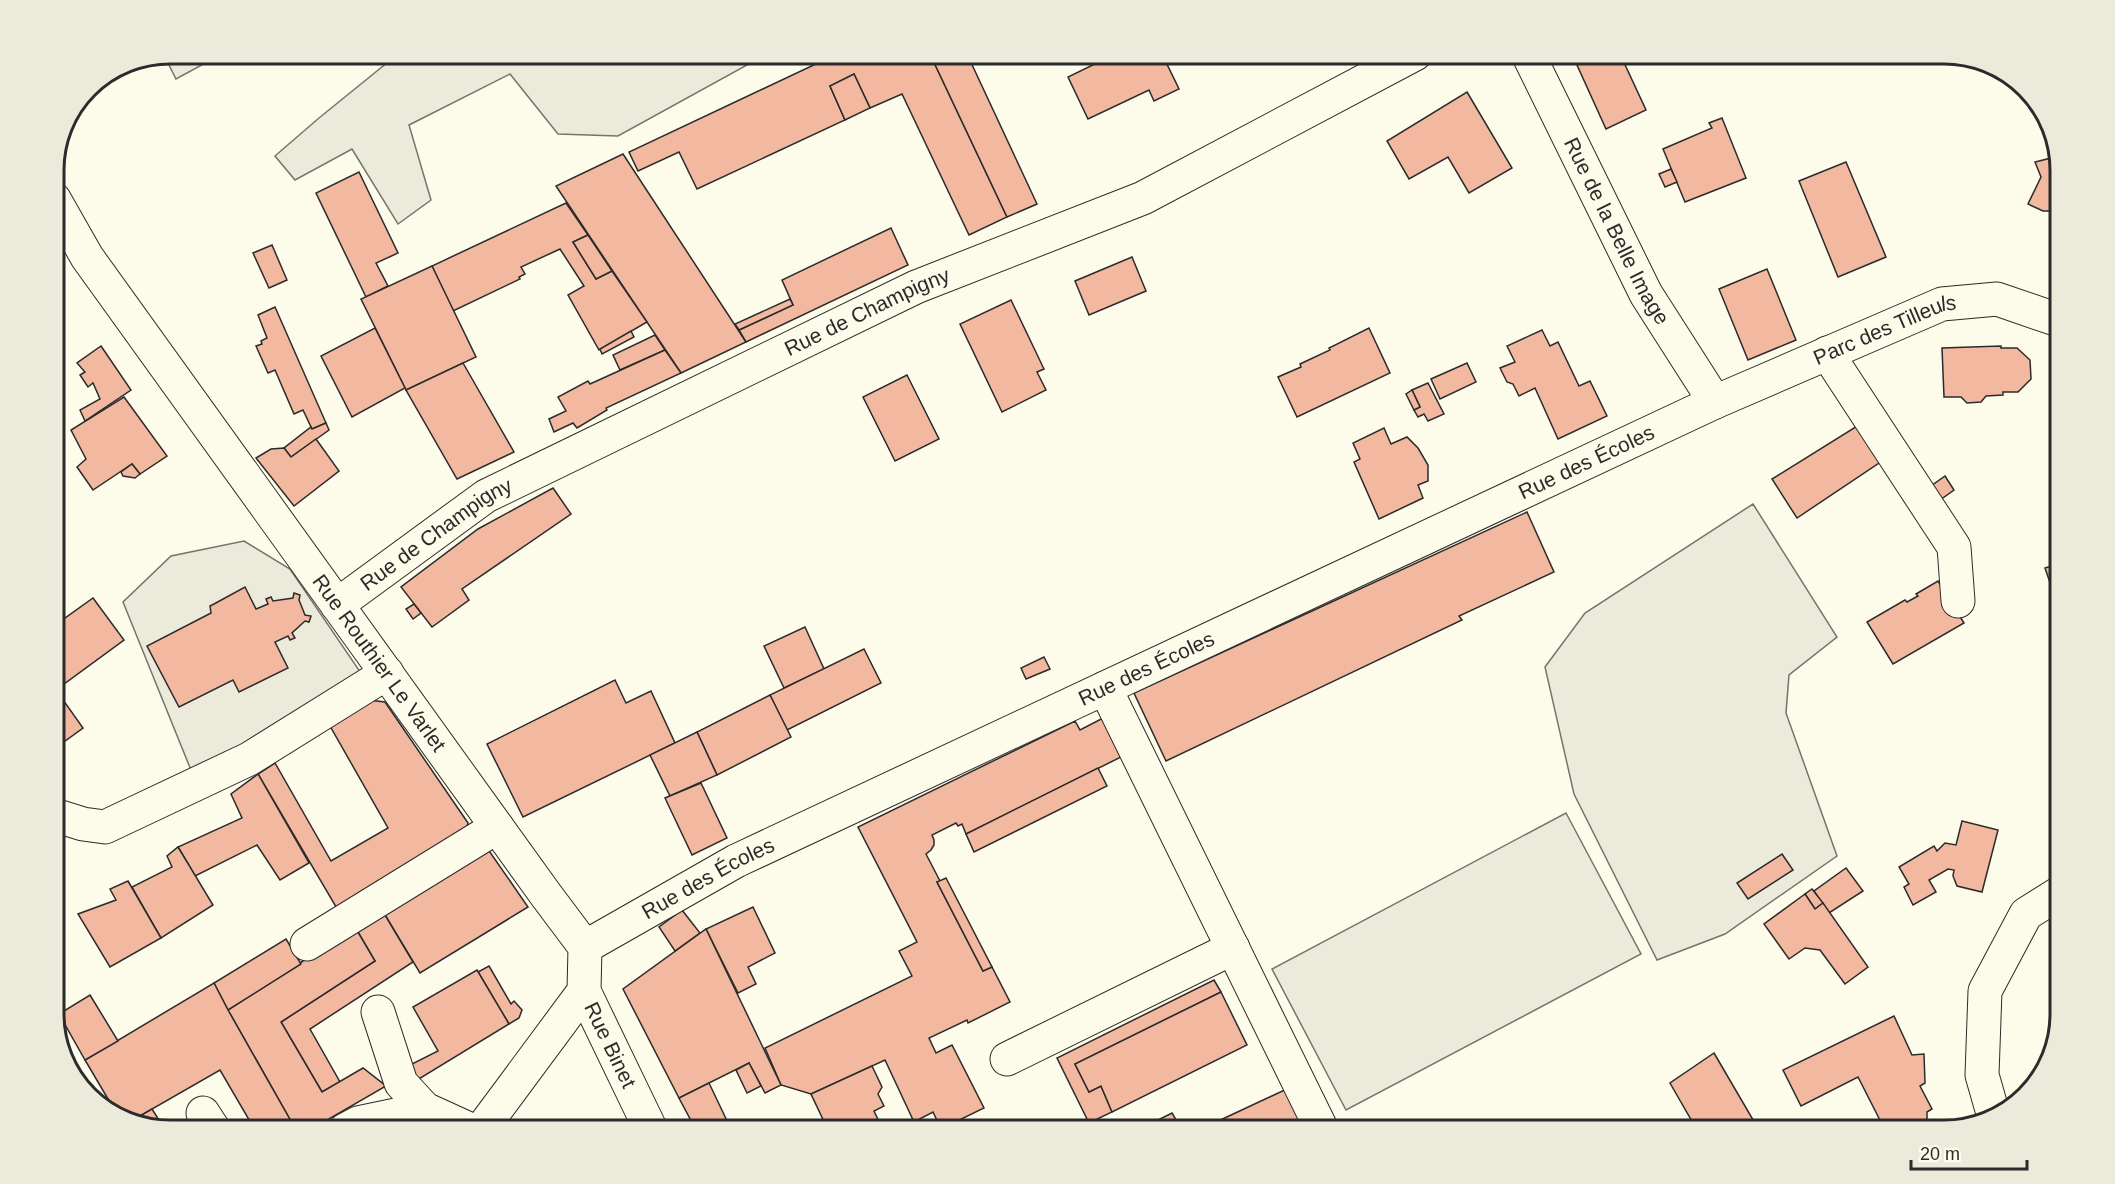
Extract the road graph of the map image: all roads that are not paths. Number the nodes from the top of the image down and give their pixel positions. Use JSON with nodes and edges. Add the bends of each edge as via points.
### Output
{"nodes":[{"id":1,"x":1396,"y":64,"type":"edge"},
{"id":2,"x":1533,"y":64,"type":"edge"},
{"id":3,"x":65,"y":218,"type":"edge"},
{"id":4,"x":2050,"y":317,"type":"edge"},
{"id":5,"x":1827,"y":353,"type":"junction"},
{"id":6,"x":1715,"y":402,"type":"junction"},
{"id":7,"x":1958,"y":601,"type":"dead end"},
{"id":8,"x":337,"y":605,"type":"junction"},
{"id":9,"x":387,"y":673,"type":"junction"},
{"id":10,"x":1119,"y":681,"type":"junction"},
{"id":11,"x":65,"y":818,"type":"edge"},
{"id":12,"x":497,"y":827,"type":"junction"},
{"id":13,"x":2050,"y":899,"type":"edge"},
{"id":14,"x":307,"y":944,"type":"dead end"},
{"id":15,"x":585,"y":947,"type":"junction"},
{"id":16,"x":1233,"y":948,"type":"junction"},
{"id":17,"x":584,"y":991,"type":"junction"},
{"id":18,"x":378,"y":1012,"type":"dead end"},
{"id":19,"x":1007,"y":1059,"type":"dead end"},
{"id":20,"x":1991,"y":1108,"type":"edge"},
{"id":21,"x":425,"y":1109,"type":"junction"},
{"id":22,"x":372,"y":1120,"type":"edge"},
{"id":23,"x":449,"y":1120,"type":"edge"},
{"id":24,"x":489,"y":1120,"type":"edge"},
{"id":25,"x":646,"y":1120,"type":"edge"},
{"id":26,"x":1317,"y":1120,"type":"edge"}],
"edges":[{"from":1,"to":8,"type":"street","name":"Rue de Champigny","via":[[1143,198],[916,287],[486,496]]},
{"from":2,"to":6,"type":"street","name":"Rue de la Belle Image","via":[[1646,294]]},
{"from":3,"to":8,"type":"street","name":"Rue Routhier Le Varlet","via":[[87,256]]},
{"from":4,"to":5,"type":"street","name":"Parc des Tilleuls","via":[[1998,299],[1942,304]]},
{"from":5,"to":6,"type":"street","name":"Parc des Tilleuls"},
{"from":5,"to":7,"type":"street","via":[[1954,547]]},
{"from":6,"to":10,"type":"street","name":"Rue des Écoles"},
{"from":8,"to":9,"type":"street","name":"Rue Routhier Le Varlet"},
{"from":9,"to":11,"type":"street","via":[[249,759],[105,827]]},
{"from":9,"to":12,"type":"street","name":"Rue Routhier Le Varlet"},
{"from":10,"to":15,"type":"street","name":"Rue des Écoles","via":[[736,861]]},
{"from":10,"to":16,"type":"street"},
{"from":12,"to":14,"type":"street"},
{"from":12,"to":15,"type":"street","name":"Rue Routhier Le Varlet"},
{"from":13,"to":20,"type":"street","via":[[2026,914],[1985,991],[1982,1075]]},
{"from":15,"to":17,"type":"street"},
{"from":16,"to":19,"type":"street"},
{"from":16,"to":26,"type":"street"},
{"from":17,"to":24,"type":"street"},
{"from":17,"to":25,"type":"street","name":"Rue Binet"},
{"from":18,"to":21,"type":"street","via":[[401,1083]]},
{"from":21,"to":22,"type":"street"},
{"from":21,"to":23,"type":"street"}]}
